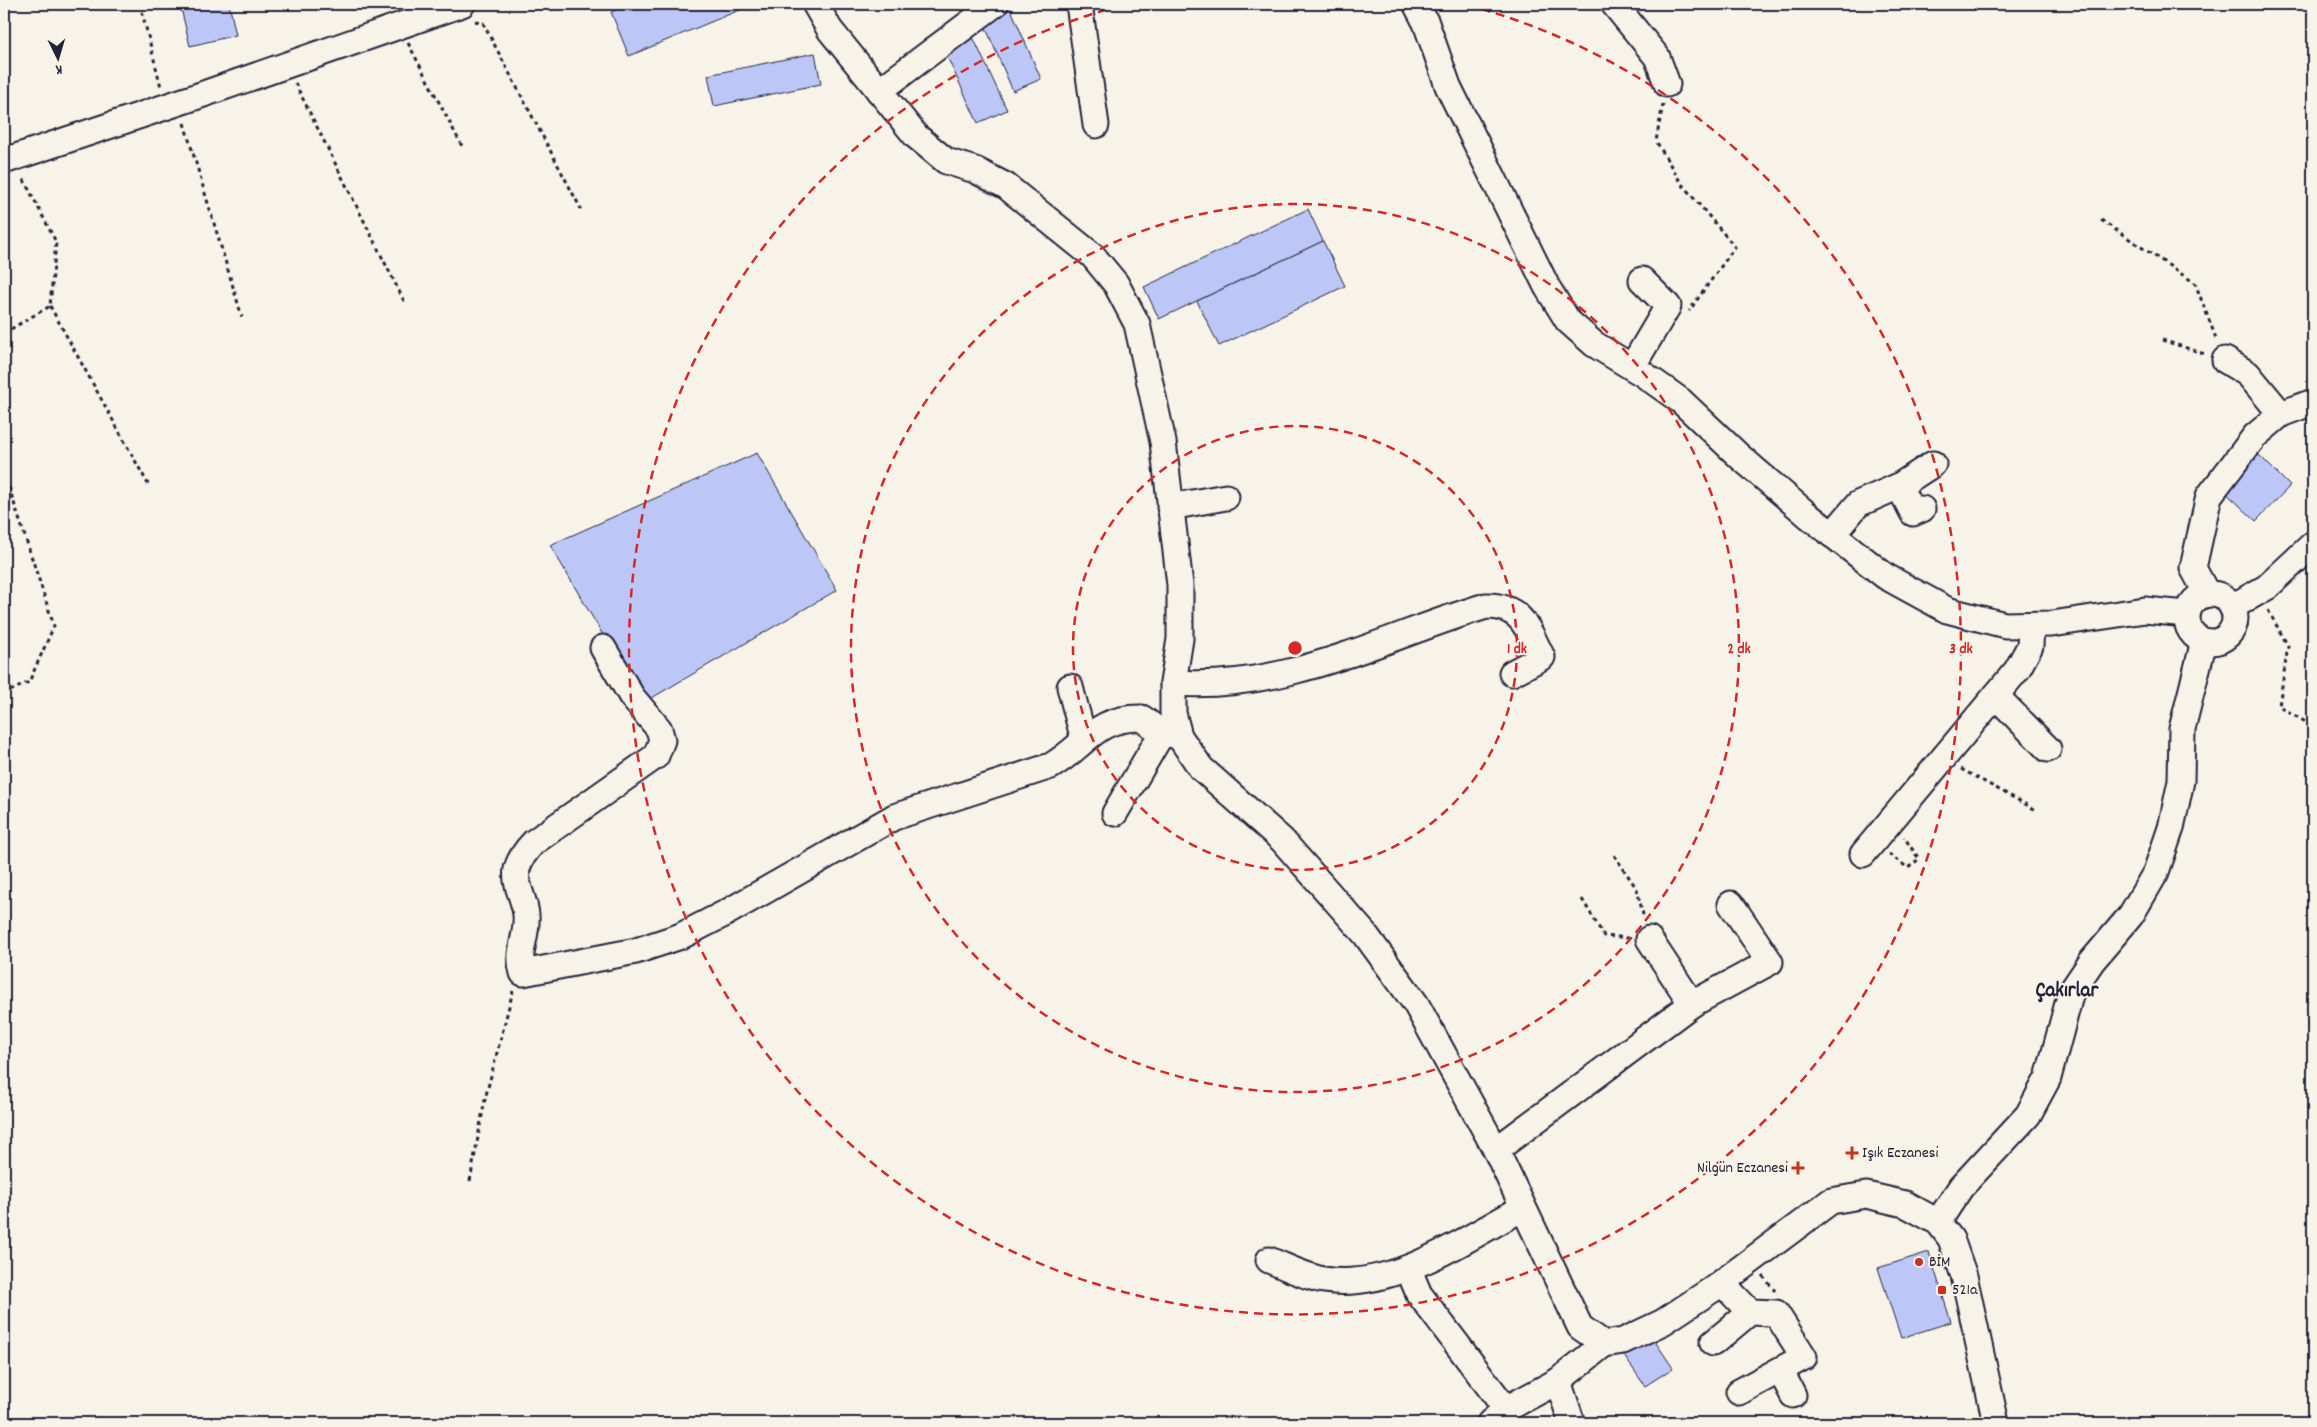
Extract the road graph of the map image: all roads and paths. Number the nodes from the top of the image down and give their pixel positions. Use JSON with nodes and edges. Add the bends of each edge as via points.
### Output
{"nodes":[{"id":1,"x":140,"y":4,"type":"edge"},
{"id":2,"x":460,"y":4,"type":"edge"},
{"id":3,"x":815,"y":4,"type":"edge"},
{"id":4,"x":994,"y":4,"type":"edge"},
{"id":5,"x":1079,"y":4,"type":"edge"},
{"id":6,"x":1416,"y":4,"type":"edge"},
{"id":7,"x":1614,"y":4,"type":"edge"},
{"id":8,"x":398,"y":25,"type":"junction"},
{"id":9,"x":286,"y":65,"type":"junction"},
{"id":10,"x":1666,"y":84,"type":"joint"},
{"id":11,"x":879,"y":91,"type":"junction"},
{"id":12,"x":172,"y":105,"type":"junction"},
{"id":13,"x":1096,"y":125,"type":"dead end"},
{"id":14,"x":463,"y":148,"type":"dead end"},
{"id":15,"x":8,"y":159,"type":"edge"},
{"id":16,"x":580,"y":209,"type":"dead end"},
{"id":17,"x":2101,"y":220,"type":"dead end"},
{"id":18,"x":1642,"y":280,"type":"dead end"},
{"id":19,"x":405,"y":303,"type":"dead end"},
{"id":20,"x":50,"y":306,"type":"junction"},
{"id":21,"x":242,"y":317,"type":"dead end"},
{"id":22,"x":1683,"y":318,"type":"dead end"},
{"id":23,"x":4,"y":333,"type":"edge"},
{"id":24,"x":2162,"y":340,"type":"dead end"},
{"id":25,"x":2225,"y":360,"type":"junction"},
{"id":26,"x":1632,"y":367,"type":"junction"},
{"id":27,"x":2313,"y":402,"type":"edge"},
{"id":28,"x":2281,"y":414,"type":"junction"},
{"id":29,"x":1933,"y":464,"type":"dead end"},
{"id":30,"x":4,"y":472,"type":"edge"},
{"id":31,"x":148,"y":484,"type":"dead end"},
{"id":32,"x":1899,"y":486,"type":"junction"},
{"id":33,"x":1226,"y":497,"type":"dead end"},
{"id":34,"x":1170,"y":507,"type":"junction"},
{"id":35,"x":1922,"y":509,"type":"dead end"},
{"id":36,"x":1832,"y":534,"type":"junction"},
{"id":37,"x":2313,"y":544,"type":"edge"},
{"id":38,"x":2257,"y":593,"type":"junction"},
{"id":39,"x":2207,"y":594,"type":"junction"},
{"id":40,"x":2232,"y":606,"type":"junction"},
{"id":41,"x":2187,"y":614,"type":"junction"},
{"id":42,"x":2032,"y":625,"type":"junction"},
{"id":43,"x":2204,"y":641,"type":"junction"},
{"id":44,"x":604,"y":648,"type":"dead end"},
{"id":45,"x":1512,"y":673,"type":"dead end"},
{"id":46,"x":1174,"y":683,"type":"junction"},
{"id":47,"x":1070,"y":687,"type":"dead end"},
{"id":48,"x":4,"y":694,"type":"edge"},
{"id":49,"x":1996,"y":696,"type":"junction"},
{"id":50,"x":2309,"y":724,"type":"dead end"},
{"id":51,"x":1170,"y":735,"type":"junction"},
{"id":52,"x":1084,"y":740,"type":"junction"},
{"id":53,"x":2048,"y":749,"type":"dead end"},
{"id":54,"x":1943,"y":759,"type":"junction"},
{"id":55,"x":2038,"y":811,"type":"dead end"},
{"id":56,"x":1115,"y":813,"type":"dead end"},
{"id":57,"x":1892,"y":820,"type":"junction"},
{"id":58,"x":1868,"y":848,"type":"joint"},
{"id":59,"x":1614,"y":855,"type":"dead end"},
{"id":60,"x":1582,"y":899,"type":"dead end"},
{"id":61,"x":1731,"y":904,"type":"dead end"},
{"id":62,"x":1649,"y":939,"type":"junction"},
{"id":63,"x":523,"y":973,"type":"junction"},
{"id":64,"x":1692,"y":1004,"type":"junction"},
{"id":65,"x":1496,"y":1150,"type":"junction"},
{"id":66,"x":470,"y":1181,"type":"dead end"},
{"id":67,"x":1522,"y":1208,"type":"junction"},
{"id":68,"x":1938,"y":1222,"type":"junction"},
{"id":69,"x":1269,"y":1260,"type":"dead end"},
{"id":70,"x":1408,"y":1268,"type":"junction"},
{"id":71,"x":1722,"y":1282,"type":"junction"},
{"id":72,"x":1750,"y":1312,"type":"junction"},
{"id":73,"x":1713,"y":1343,"type":"dead end"},
{"id":74,"x":1604,"y":1344,"type":"junction"},
{"id":75,"x":1780,"y":1370,"type":"junction"},
{"id":76,"x":1558,"y":1381,"type":"junction"},
{"id":77,"x":1739,"y":1392,"type":"dead end"},
{"id":78,"x":1793,"y":1395,"type":"dead end"},
{"id":79,"x":1498,"y":1416,"type":"edge"},
{"id":80,"x":1572,"y":1423,"type":"edge"},
{"id":81,"x":1996,"y":1423,"type":"edge"}],
"edges":[{"from":1,"to":12,"type":"path"},
{"from":2,"to":8,"type":"street"},
{"from":2,"to":16,"type":"path","via":[[466,19],[483,23]]},
{"from":3,"to":11,"type":"street","via":[[830,30]]},
{"from":4,"to":11,"type":"street"},
{"from":5,"to":13,"type":"street"},
{"from":6,"to":26,"type":"street","via":[[1448,86],[1547,287],[1568,321],[1594,344]]},
{"from":7,"to":10,"type":"street","via":[[1657,57]]},
{"from":8,"to":9,"type":"street"},
{"from":8,"to":14,"type":"path"},
{"from":9,"to":12,"type":"street"},
{"from":9,"to":19,"type":"path"},
{"from":10,"to":22,"type":"path","via":[[1656,141],[1681,183],[1735,247]]},
{"from":11,"to":34,"type":"street","via":[[916,136],[946,161],[975,170],[1006,186],[1093,256],[1116,284],[1136,324],[1162,442]]},
{"from":12,"to":15,"type":"street"},
{"from":12,"to":21,"type":"path"},
{"from":15,"to":20,"type":"path","via":[[56,242]]},
{"from":17,"to":25,"type":"path","via":[[2195,283]]},
{"from":18,"to":26,"type":"street","via":[[1668,306]]},
{"from":20,"to":23,"type":"path"},
{"from":20,"to":31,"type":"path"},
{"from":24,"to":25,"type":"path"},
{"from":25,"to":28,"type":"street","via":[[2248,374]]},
{"from":26,"to":36,"type":"street","via":[[1681,402]]},
{"from":27,"to":28,"type":"street"},
{"from":28,"to":39,"type":"street","via":[[2256,436],[2209,496],[2194,568]]},
{"from":29,"to":32,"type":"street"},
{"from":30,"to":48,"type":"path","via":[[54,626],[29,682]]},
{"from":32,"to":35,"type":"street","via":[[1912,513]]},
{"from":32,"to":36,"type":"street","via":[[1858,504]]},
{"from":33,"to":34,"type":"street"},
{"from":34,"to":46,"type":"street","via":[[1180,585],[1180,639]]},
{"from":36,"to":42,"type":"street","via":[[1885,576],[1947,610],[2005,626]]},
{"from":37,"to":38,"type":"street"},
{"from":38,"to":40,"type":"street"},
{"from":38,"to":50,"type":"path","via":[[2288,646],[2279,706]]},
{"from":39,"to":40,"type":"street","via":[[2222,596]]},
{"from":39,"to":41,"type":"street","via":[[2193,601]]},
{"from":40,"to":43,"type":"street","via":[[2234,622],[2227,636],[2212,642]]},
{"from":41,"to":42,"type":"street","via":[[2145,610]]},
{"from":41,"to":43,"type":"street","via":[[2192,634]]},
{"from":42,"to":49,"type":"street","via":[[2030,646],[2024,658]]},
{"from":43,"to":68,"type":"street","via":[[2182,729],[2179,790],[2171,828],[2156,872],[2131,915],[2071,992],[2048,1078],[2028,1115],[1961,1187]]},
{"from":44,"to":63,"type":"street","via":[[632,697],[659,729],[661,746],[656,756],[534,842],[523,854],[516,879],[526,914],[520,956]]},
{"from":45,"to":46,"type":"street","via":[[1542,657],[1517,614],[1501,607],[1486,606],[1345,656],[1270,678],[1210,684]]},
{"from":46,"to":51,"type":"street"},
{"from":47,"to":52,"type":"street"},
{"from":49,"to":53,"type":"street"},
{"from":49,"to":54,"type":"street"},
{"from":51,"to":52,"type":"street","via":[[1142,718],[1129,718],[1104,725]]},
{"from":51,"to":56,"type":"street"},
{"from":51,"to":65,"type":"street","via":[[1201,768],[1282,840],[1365,934],[1416,1004]]},
{"from":52,"to":63,"type":"street","via":[[1061,760],[1037,772],[894,817],[681,936],[636,951]]},
{"from":54,"to":55,"type":"path"},
{"from":54,"to":57,"type":"street"},
{"from":57,"to":58,"type":"street"},
{"from":57,"to":58,"type":"path","via":[[1919,859],[1908,868]]},
{"from":59,"to":62,"type":"path","via":[[1637,889]]},
{"from":60,"to":62,"type":"path","via":[[1604,936]]},
{"from":61,"to":64,"type":"street","via":[[1770,962]]},
{"from":62,"to":64,"type":"street"},
{"from":63,"to":66,"type":"path","via":[[514,986],[485,1099]]},
{"from":64,"to":65,"type":"street"},
{"from":65,"to":67,"type":"street"},
{"from":67,"to":70,"type":"street"},
{"from":67,"to":74,"type":"street","via":[[1580,1327]]},
{"from":68,"to":71,"type":"street","via":[[1905,1204],[1866,1195],[1831,1201]]},
{"from":68,"to":81,"type":"street","via":[[1950,1239],[1964,1276]]},
{"from":69,"to":70,"type":"street","via":[[1322,1280],[1370,1278]]},
{"from":70,"to":79,"type":"street","via":[[1419,1294]]},
{"from":71,"to":72,"type":"street"},
{"from":71,"to":74,"type":"street","via":[[1662,1322],[1623,1341]]},
{"from":72,"to":73,"type":"street"},
{"from":72,"to":75,"type":"street","via":[[1776,1313],[1804,1357]]},
{"from":74,"to":76,"type":"street"},
{"from":75,"to":77,"type":"street"},
{"from":75,"to":78,"type":"street"},
{"from":76,"to":79,"type":"street"},
{"from":76,"to":80,"type":"street"}]}
